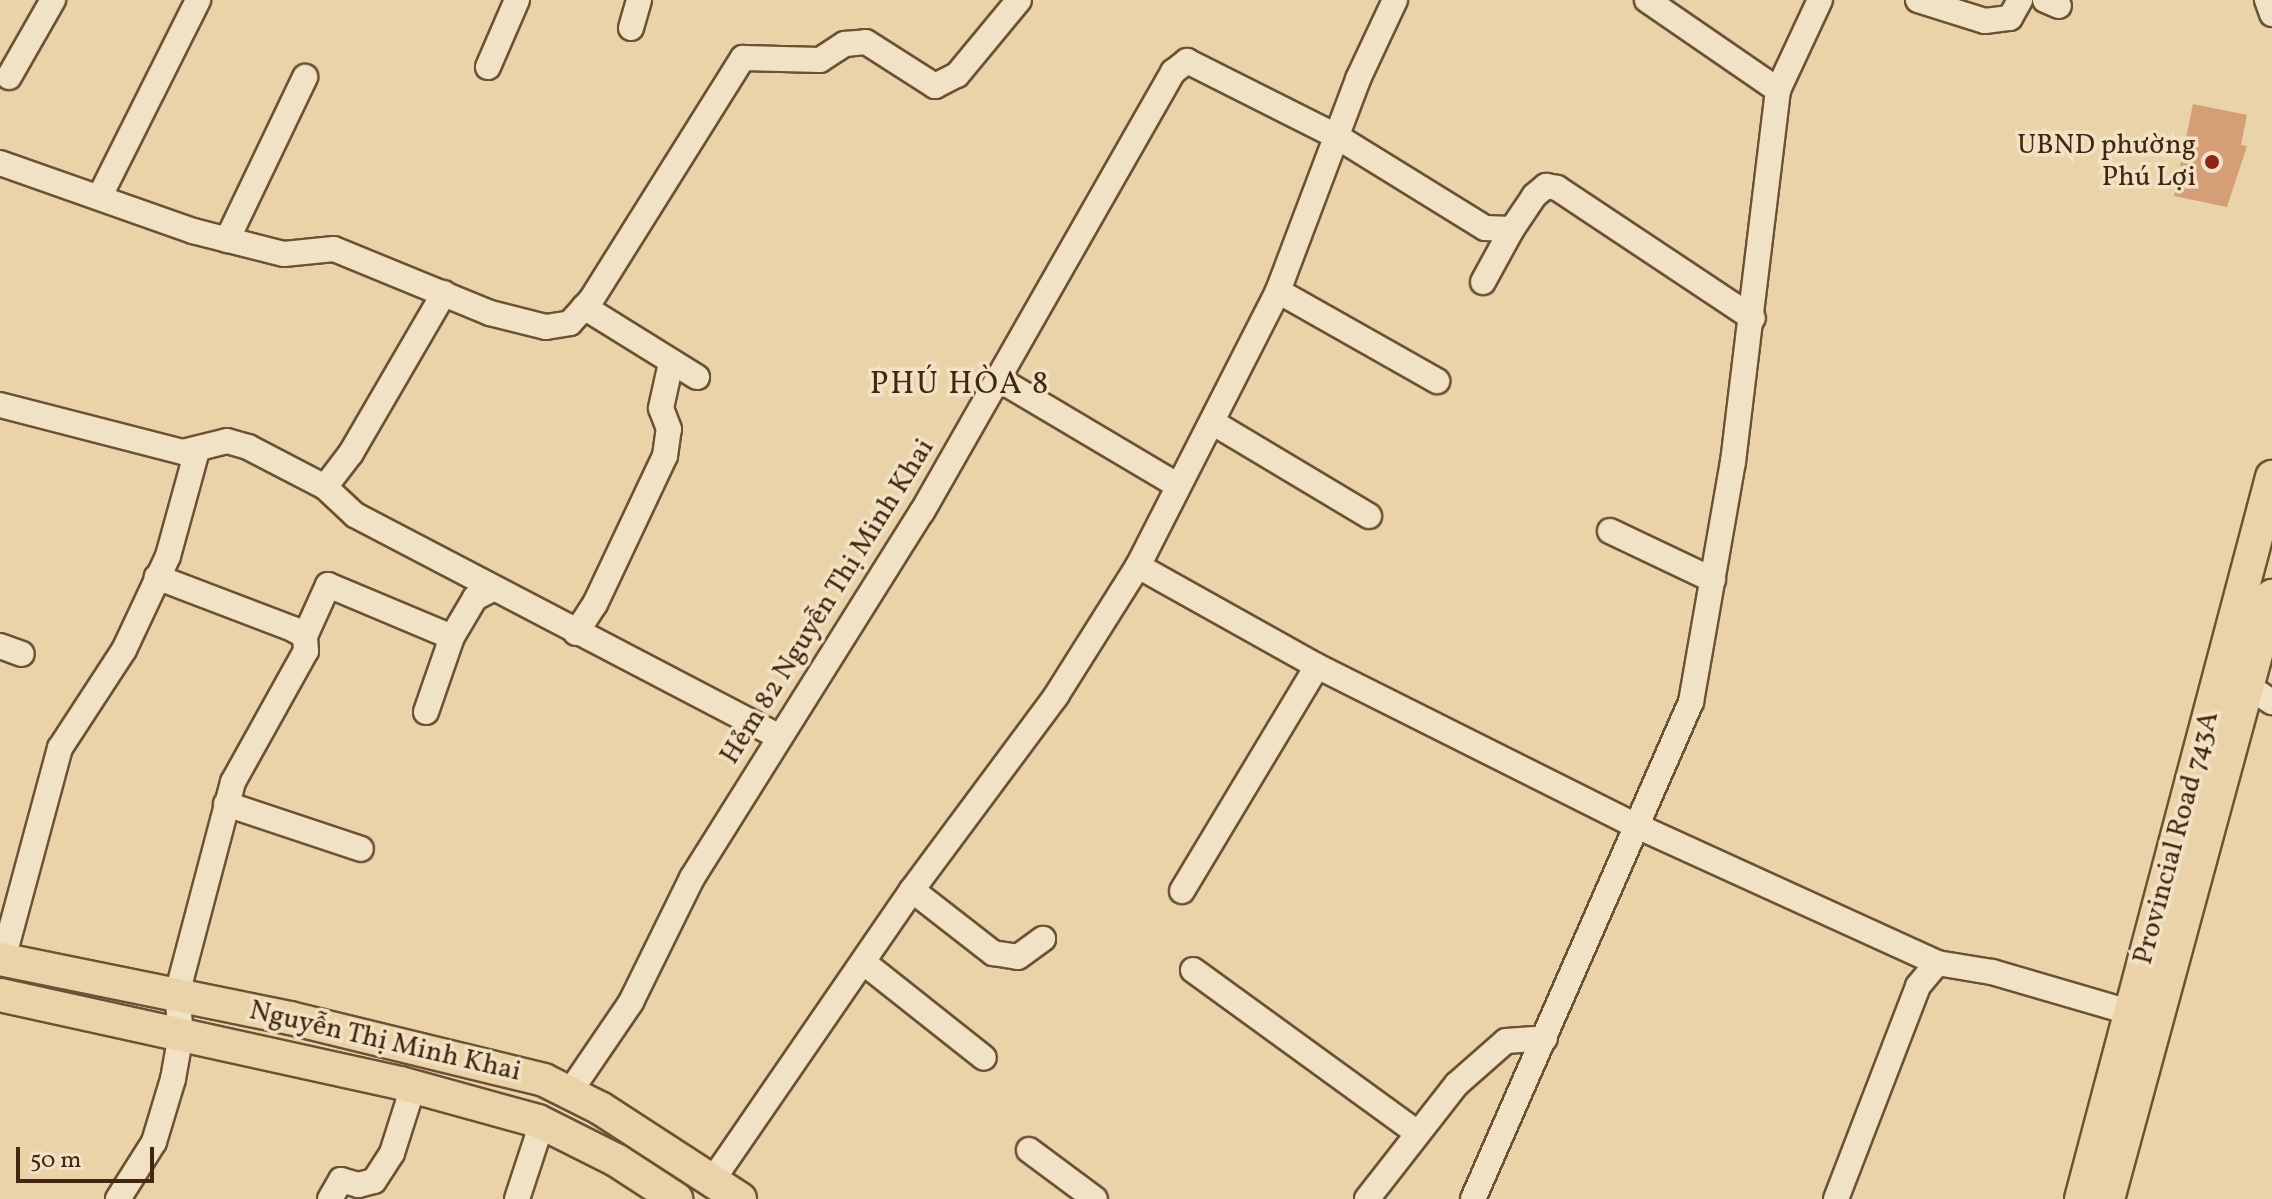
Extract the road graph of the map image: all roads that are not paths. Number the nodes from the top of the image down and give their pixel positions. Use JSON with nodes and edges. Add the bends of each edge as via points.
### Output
{"nodes":[{"id":1,"x":53,"y":0,"type":"edge"},
{"id":2,"x":198,"y":0,"type":"edge"},
{"id":3,"x":517,"y":0,"type":"edge"},
{"id":4,"x":639,"y":0,"type":"edge"},
{"id":5,"x":1019,"y":0,"type":"edge"},
{"id":6,"x":1395,"y":0,"type":"edge"},
{"id":7,"x":1647,"y":0,"type":"edge"},
{"id":8,"x":1820,"y":0,"type":"edge"},
{"id":9,"x":1918,"y":0,"type":"edge"},
{"id":10,"x":2020,"y":0,"type":"edge"},
{"id":11,"x":2267,"y":0,"type":"edge"},
{"id":12,"x":2272,"y":14,"type":"edge"},
{"id":13,"x":631,"y":28,"type":"dead end"},
{"id":14,"x":488,"y":67,"type":"dead end"},
{"id":15,"x":9,"y":77,"type":"dead end"},
{"id":16,"x":305,"y":77,"type":"dead end"},
{"id":17,"x":1778,"y":90,"type":"junction"},
{"id":18,"x":1336,"y":136,"type":"junction"},
{"id":19,"x":0,"y":163,"type":"edge"},
{"id":20,"x":100,"y":196,"type":"junction"},
{"id":21,"x":1512,"y":229,"type":"junction"},
{"id":22,"x":227,"y":240,"type":"junction"},
{"id":23,"x":1483,"y":282,"type":"dead end"},
{"id":24,"x":1278,"y":291,"type":"junction"},
{"id":25,"x":444,"y":293,"type":"junction"},
{"id":26,"x":584,"y":307,"type":"junction"},
{"id":27,"x":1753,"y":318,"type":"junction"},
{"id":28,"x":671,"y":363,"type":"junction"},
{"id":29,"x":697,"y":377,"type":"dead end"},
{"id":30,"x":1000,"y":380,"type":"junction"},
{"id":31,"x":1437,"y":381,"type":"dead end"},
{"id":32,"x":0,"y":405,"type":"edge"},
{"id":33,"x":1212,"y":422,"type":"junction"},
{"id":34,"x":197,"y":451,"type":"junction"},
{"id":35,"x":2272,"y":477,"type":"edge"},
{"id":36,"x":1177,"y":485,"type":"junction"},
{"id":37,"x":325,"y":487,"type":"junction"},
{"id":38,"x":1369,"y":516,"type":"dead end"},
{"id":39,"x":1610,"y":531,"type":"dead end"},
{"id":40,"x":1138,"y":566,"type":"junction"},
{"id":41,"x":157,"y":577,"type":"junction"},
{"id":42,"x":1713,"y":580,"type":"junction"},
{"id":43,"x":493,"y":589,"type":"junction"},
{"id":44,"x":2272,"y":596,"type":"edge"},
{"id":45,"x":576,"y":633,"type":"junction"},
{"id":46,"x":305,"y":636,"type":"junction"},
{"id":47,"x":452,"y":637,"type":"junction"},
{"id":48,"x":1317,"y":666,"type":"junction"},
{"id":49,"x":2246,"y":689,"type":"edge"},
{"id":50,"x":426,"y":712,"type":"dead end"},
{"id":51,"x":778,"y":736,"type":"junction"},
{"id":52,"x":226,"y":804,"type":"junction"},
{"id":53,"x":1637,"y":826,"type":"junction"},
{"id":54,"x":361,"y":849,"type":"dead end"},
{"id":55,"x":912,"y":890,"type":"junction"},
{"id":56,"x":1182,"y":891,"type":"dead end"},
{"id":57,"x":1043,"y":939,"type":"dead end"},
{"id":58,"x":2,"y":959,"type":"edge"},
{"id":59,"x":863,"y":962,"type":"junction"},
{"id":60,"x":1937,"y":963,"type":"junction"},
{"id":61,"x":1193,"y":970,"type":"dead end"},
{"id":62,"x":177,"y":994,"type":"junction"},
{"id":63,"x":0,"y":995,"type":"edge"},
{"id":64,"x":2145,"y":1016,"type":"junction"},
{"id":65,"x":181,"y":1034,"type":"junction"},
{"id":66,"x":1545,"y":1038,"type":"junction"},
{"id":67,"x":984,"y":1058,"type":"dead end"},
{"id":68,"x":413,"y":1087,"type":"junction"},
{"id":69,"x":569,"y":1093,"type":"junction"},
{"id":70,"x":538,"y":1121,"type":"junction"},
{"id":71,"x":1417,"y":1133,"type":"junction"},
{"id":72,"x":1029,"y":1150,"type":"dead end"},
{"id":73,"x":712,"y":1181,"type":"junction"},
{"id":74,"x":118,"y":1199,"type":"edge"},
{"id":75,"x":330,"y":1199,"type":"edge"},
{"id":76,"x":517,"y":1199,"type":"edge"},
{"id":77,"x":676,"y":1199,"type":"edge"},
{"id":78,"x":740,"y":1199,"type":"edge"},
{"id":79,"x":1095,"y":1199,"type":"edge"},
{"id":80,"x":1367,"y":1199,"type":"edge"},
{"id":81,"x":1473,"y":1199,"type":"edge"},
{"id":82,"x":1836,"y":1199,"type":"edge"},
{"id":83,"x":2081,"y":1199,"type":"edge"},
{"id":84,"x":2108,"y":1199,"type":"edge"}],
"edges":[{"from":1,"to":15,"type":"street"},
{"from":2,"to":20,"type":"street"},
{"from":3,"to":14,"type":"street"},
{"from":4,"to":13,"type":"street"},
{"from":5,"to":26,"type":"street","via":[[957,75],[935,86],[866,42],[845,44],[820,60],[743,58]]},
{"from":6,"to":18,"type":"street"},
{"from":7,"to":17,"type":"street"},
{"from":8,"to":17,"type":"street"},
{"from":9,"to":10,"type":"street","via":[[1985,21],[2010,18]]},
{"from":11,"to":12,"type":"street"},
{"from":16,"to":22,"type":"street"},
{"from":17,"to":27,"type":"street"},
{"from":18,"to":21,"type":"street","via":[[1485,228]]},
{"from":18,"to":24,"type":"street"},
{"from":18,"to":30,"type":"street","name":"Hẻm 82 Nguyễn Thị Minh Khai","via":[[1187,61],[1173,72]]},
{"from":19,"to":20,"type":"street"},
{"from":20,"to":22,"type":"street"},
{"from":21,"to":23,"type":"street"},
{"from":21,"to":27,"type":"street","via":[[1534,196],[1546,186],[1557,188]]},
{"from":22,"to":25,"type":"street","via":[[284,254],[334,249]]},
{"from":24,"to":31,"type":"street"},
{"from":24,"to":33,"type":"street"},
{"from":25,"to":26,"type":"street","via":[[490,313],[546,327],[570,323]]},
{"from":25,"to":37,"type":"street","via":[[351,453]]},
{"from":26,"to":28,"type":"street"},
{"from":27,"to":42,"type":"street"},
{"from":28,"to":29,"type":"street"},
{"from":28,"to":45,"type":"street","via":[[661,408],[669,429],[665,456]]},
{"from":30,"to":36,"type":"street"},
{"from":30,"to":51,"type":"street","name":"Hẻm 82 Nguyễn Thị Minh Khai","via":[[810,695]]},
{"from":32,"to":34,"type":"street","via":[[183,452]]},
{"from":33,"to":36,"type":"street"},
{"from":33,"to":38,"type":"street"},
{"from":34,"to":37,"type":"street","via":[[214,441],[248,447]]},
{"from":34,"to":41,"type":"street"},
{"from":35,"to":49,"type":"main road","name":"Provincial Road 743A"},
{"from":36,"to":40,"type":"street"},
{"from":37,"to":43,"type":"street","via":[[355,515]]},
{"from":39,"to":42,"type":"street"},
{"from":40,"to":48,"type":"street"},
{"from":40,"to":55,"type":"street","via":[[1056,696]]},
{"from":41,"to":46,"type":"street","via":[[242,606]]},
{"from":41,"to":58,"type":"street","via":[[124,650],[60,748]]},
{"from":42,"to":53,"type":"street","via":[[1691,702]]},
{"from":43,"to":45,"type":"street"},
{"from":43,"to":47,"type":"street","via":[[475,598]]},
{"from":44,"to":49,"type":"main road","name":"Provincial Road 743A"},
{"from":45,"to":51,"type":"street"},
{"from":46,"to":47,"type":"street","via":[[328,585]]},
{"from":46,"to":52,"type":"street","via":[[306,651]]},
{"from":47,"to":50,"type":"street"},
{"from":48,"to":53,"type":"street"},
{"from":48,"to":56,"type":"street"},
{"from":49,"to":64,"type":"main road","name":"Provincial Road 743A"},
{"from":51,"to":69,"type":"street","name":"Hẻm 82 Nguyễn Thị Minh Khai","via":[[670,916],[631,1002]]},
{"from":52,"to":54,"type":"street"},
{"from":52,"to":62,"type":"street"},
{"from":53,"to":60,"type":"street"},
{"from":53,"to":66,"type":"street"},
{"from":55,"to":57,"type":"street","via":[[993,953],[1018,957]]},
{"from":55,"to":59,"type":"street"},
{"from":58,"to":62,"type":"main road","name":"Nguyễn Thị Minh Khai"},
{"from":59,"to":67,"type":"street"},
{"from":59,"to":73,"type":"street"},
{"from":60,"to":64,"type":"street","via":[[1992,972]]},
{"from":60,"to":82,"type":"street","via":[[1918,986]]},
{"from":61,"to":71,"type":"street"},
{"from":62,"to":65,"type":"street"},
{"from":62,"to":69,"type":"main road","name":"Nguyễn Thị Minh Khai","via":[[428,1049],[544,1080]]},
{"from":63,"to":65,"type":"main road","name":"Nguyễn Thị Minh Khai"},
{"from":64,"to":83,"type":"main road","name":"Provincial Road 743A"},
{"from":64,"to":84,"type":"main road","name":"Provincial Road 743A"},
{"from":65,"to":68,"type":"main road","name":"Nguyễn Thị Minh Khai"},
{"from":65,"to":74,"type":"street","via":[[154,1142]]},
{"from":66,"to":71,"type":"street","via":[[1506,1041],[1457,1084]]},
{"from":66,"to":81,"type":"street"},
{"from":68,"to":70,"type":"main road","name":"Nguyễn Thị Minh Khai"},
{"from":68,"to":75,"type":"street","via":[[392,1153],[374,1181],[358,1185],[341,1180]]},
{"from":69,"to":73,"type":"main road","name":"Nguyễn Thị Minh Khai"},
{"from":70,"to":76,"type":"street"},
{"from":70,"to":77,"type":"main road","name":"Nguyễn Thị Minh Khai","via":[[616,1160]]},
{"from":71,"to":80,"type":"street"},
{"from":72,"to":79,"type":"street"},
{"from":73,"to":78,"type":"main road","name":"Nguyễn Thị Minh Khai"}]}
